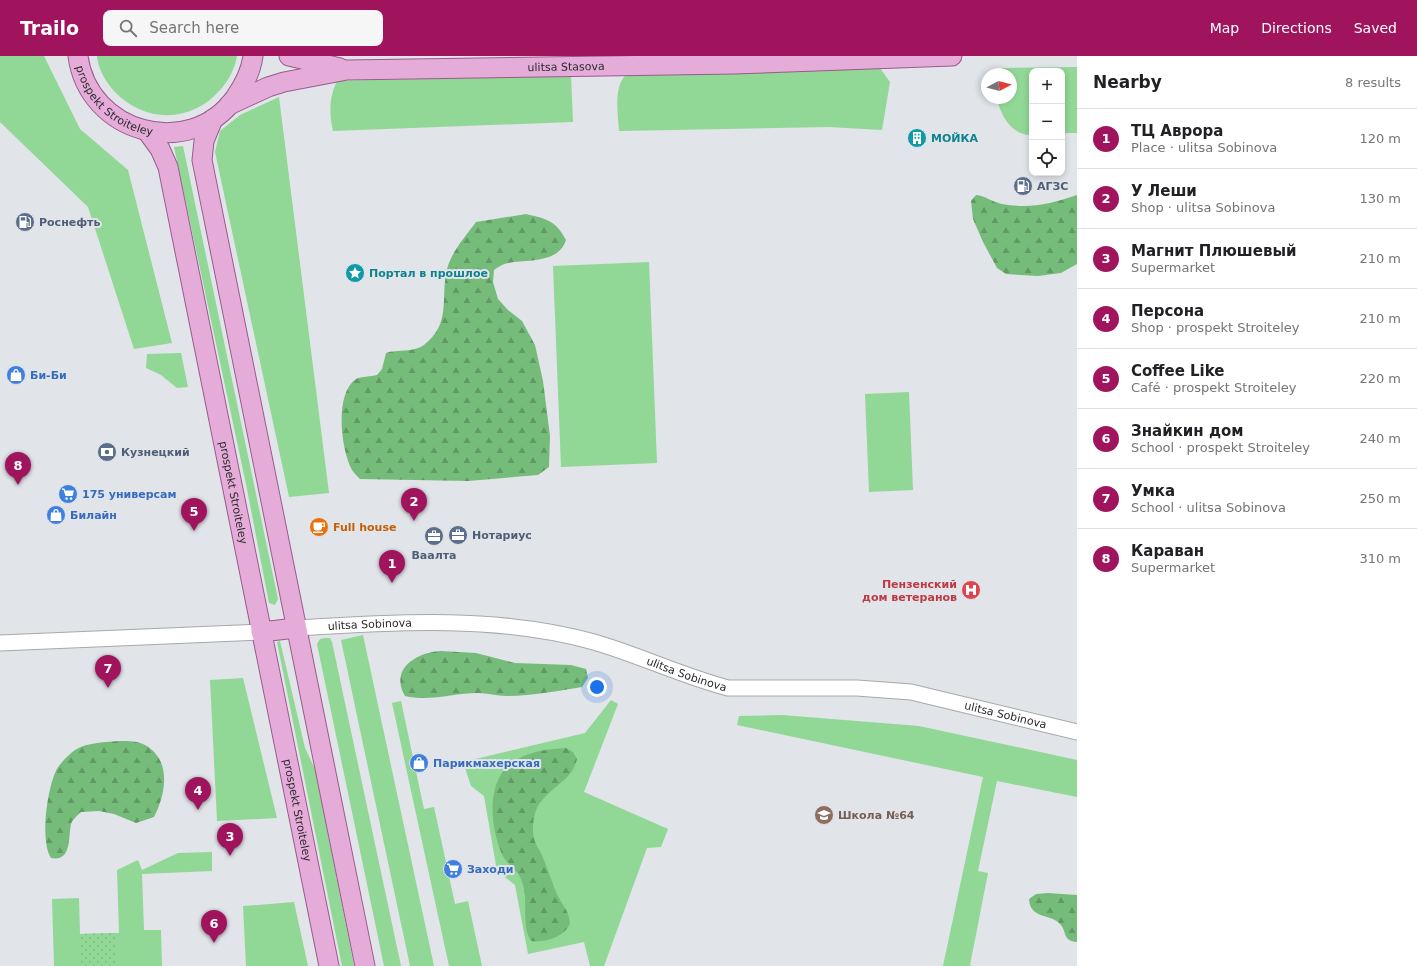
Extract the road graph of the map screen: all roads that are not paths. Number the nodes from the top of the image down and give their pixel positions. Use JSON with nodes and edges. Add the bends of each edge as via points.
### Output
{"nodes":[{"id":1,"x":78,"y":56,"type":"edge"},
{"id":2,"x":252,"y":56,"type":"edge"},
{"id":3,"x":289,"y":56,"type":"edge"},
{"id":4,"x":952,"y":56,"type":"edge"},
{"id":5,"x":347,"y":70,"type":"junction"},
{"id":6,"x":230,"y":106,"type":"junction"},
{"id":7,"x":213,"y":119,"type":"junction"},
{"id":8,"x":147,"y":131,"type":"junction"},
{"id":9,"x":296,"y":628,"type":"junction"},
{"id":10,"x":261,"y":632,"type":"junction"},
{"id":11,"x":0,"y":643,"type":"edge"},
{"id":12,"x":1077,"y":732,"type":"edge"},
{"id":13,"x":329,"y":966,"type":"edge"},
{"id":14,"x":365,"y":966,"type":"edge"}],
"edges":[{"from":1,"to":8,"type":"main road","name":"prospekt Stroiteley","via":[[86,85],[98,102],[112,116],[130,126]]},
{"from":2,"to":6,"type":"main road","via":[[252,64],[244,86]]},
{"from":3,"to":5,"type":"main road","name":"ulitsa Stasova"},
{"from":4,"to":5,"type":"main road","name":"ulitsa Stasova","via":[[734,64]]},
{"from":5,"to":6,"type":"main road","name":"ulitsa Stasova","via":[[284,82]]},
{"from":6,"to":7,"type":"main road"},
{"from":7,"to":8,"type":"main road","via":[[182,132]]},
{"from":7,"to":9,"type":"main road","via":[[204,141],[202,160]]},
{"from":8,"to":10,"type":"main road","name":"prospekt Stroiteley","via":[[160,148],[168,167]]},
{"from":9,"to":10,"type":"main road"},
{"from":9,"to":12,"type":"street","name":"ulitsa Sobinova","via":[[441,623],[529,628],[593,642],[728,688],[856,688],[910,692]]},
{"from":9,"to":14,"type":"main road"},
{"from":10,"to":11,"type":"street"},
{"from":10,"to":13,"type":"main road","name":"prospekt Stroiteley"}]}
